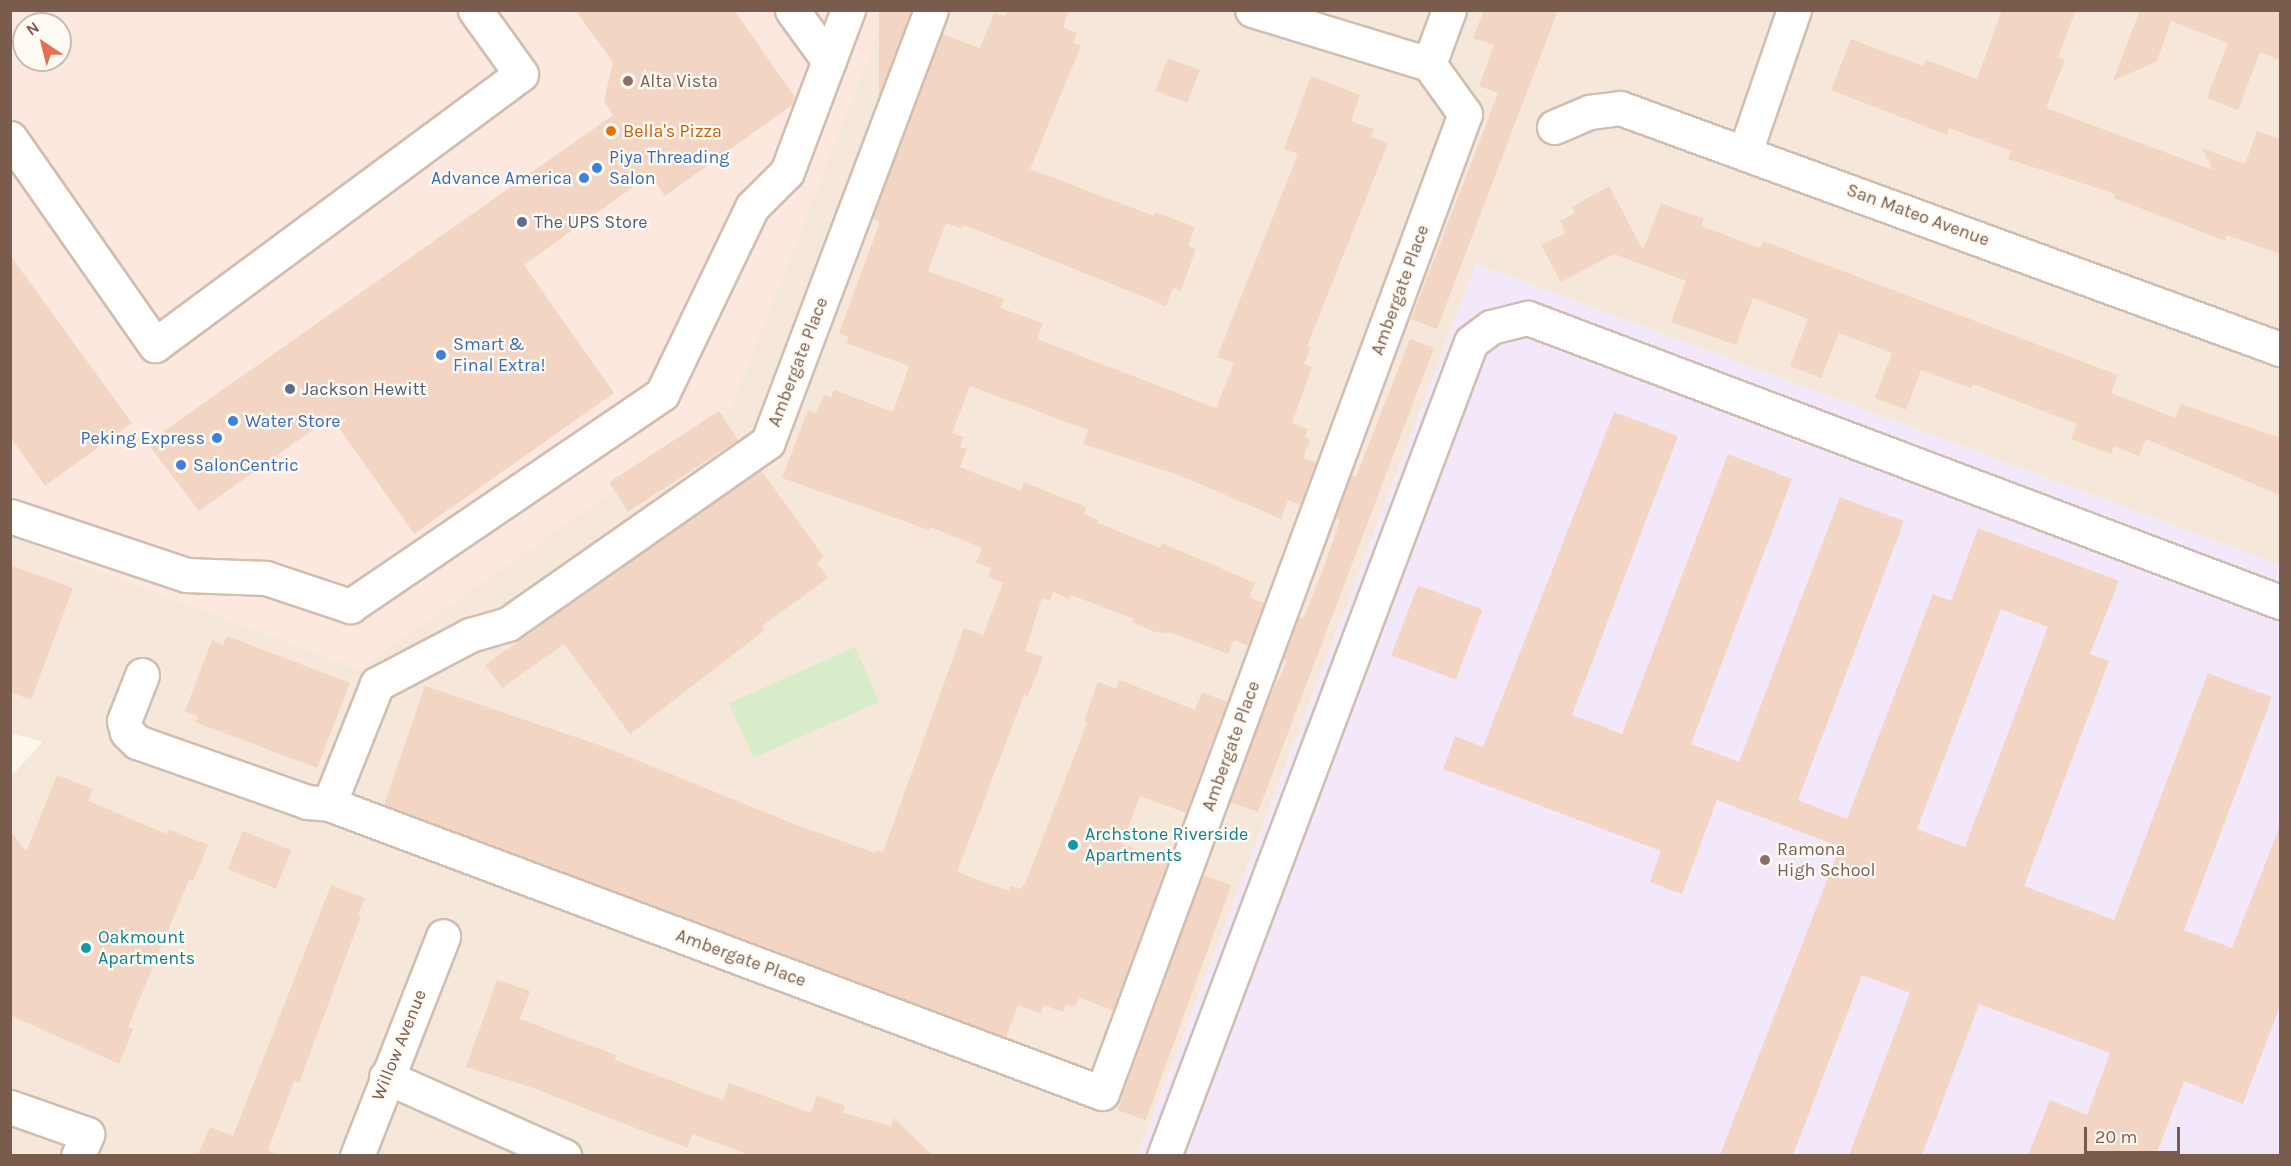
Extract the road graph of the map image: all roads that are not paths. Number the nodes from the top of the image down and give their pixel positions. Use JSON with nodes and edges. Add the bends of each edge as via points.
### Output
{"nodes":[{"id":1,"x":475,"y":10,"type":"edge"},
{"id":2,"x":792,"y":10,"type":"edge"},
{"id":3,"x":848,"y":10,"type":"edge"},
{"id":4,"x":931,"y":10,"type":"edge"},
{"id":5,"x":1252,"y":10,"type":"edge"},
{"id":6,"x":1449,"y":10,"type":"edge"},
{"id":7,"x":1794,"y":10,"type":"edge"},
{"id":8,"x":829,"y":61,"type":"junction"},
{"id":9,"x":1429,"y":64,"type":"junction"},
{"id":10,"x":1554,"y":127,"type":"dead end"},
{"id":11,"x":10,"y":138,"type":"edge"},
{"id":12,"x":1746,"y":152,"type":"junction"},
{"id":13,"x":2280,"y":349,"type":"edge"},
{"id":14,"x":10,"y":516,"type":"edge"},
{"id":15,"x":2280,"y":602,"type":"edge"},
{"id":16,"x":142,"y":675,"type":"dead end"},
{"id":17,"x":329,"y":804,"type":"junction"},
{"id":18,"x":443,"y":936,"type":"dead end"},
{"id":19,"x":386,"y":1077,"type":"junction"},
{"id":20,"x":10,"y":1107,"type":"edge"},
{"id":21,"x":78,"y":1155,"type":"edge"},
{"id":22,"x":357,"y":1155,"type":"edge"},
{"id":23,"x":564,"y":1155,"type":"edge"},
{"id":24,"x":1164,"y":1155,"type":"edge"}],
"edges":[{"from":1,"to":11,"type":"street","via":[[521,74],[155,345]]},
{"from":2,"to":8,"type":"street"},
{"from":3,"to":8,"type":"street"},
{"from":4,"to":17,"type":"street","name":"Ambergate Place","via":[[768,442],[508,624],[470,635],[377,684]]},
{"from":5,"to":9,"type":"street"},
{"from":6,"to":9,"type":"street"},
{"from":7,"to":12,"type":"street"},
{"from":8,"to":14,"type":"street","via":[[787,172],[752,207],[662,394],[350,606],[266,578],[186,575]]},
{"from":9,"to":17,"type":"street","name":"Ambergate Place","via":[[1465,114],[1102,1093]]},
{"from":10,"to":12,"type":"street","name":"San Mateo Avenue","via":[[1589,112],[1620,108]]},
{"from":12,"to":13,"type":"street","name":"San Mateo Avenue"},
{"from":15,"to":24,"type":"street","via":[[1528,318],[1491,327],[1471,342]]},
{"from":16,"to":17,"type":"street","via":[[124,721],[127,732],[137,742],[307,802]]},
{"from":18,"to":19,"type":"street","name":"Willow Avenue"},
{"from":19,"to":22,"type":"street","name":"Willow Avenue"},
{"from":19,"to":23,"type":"street"},
{"from":20,"to":21,"type":"street","via":[[87,1134]]}]}
